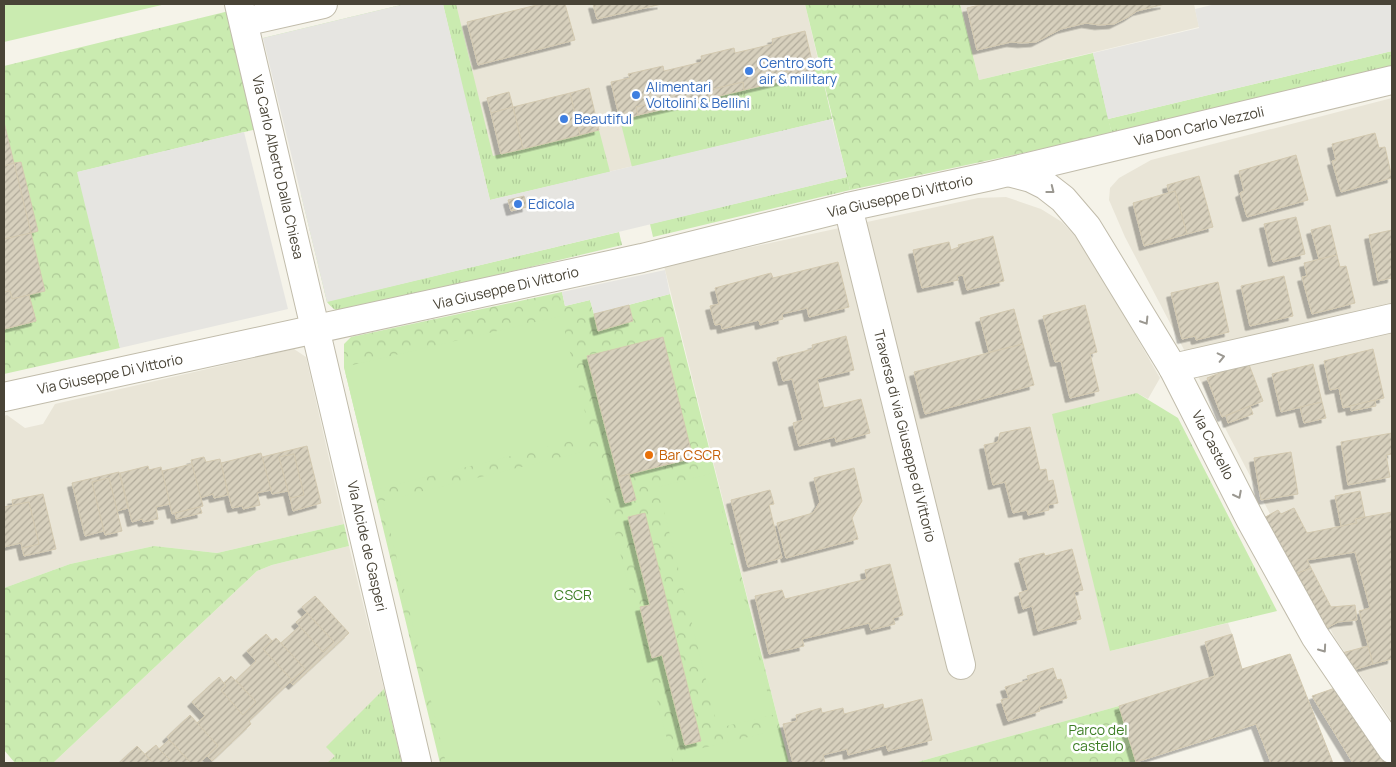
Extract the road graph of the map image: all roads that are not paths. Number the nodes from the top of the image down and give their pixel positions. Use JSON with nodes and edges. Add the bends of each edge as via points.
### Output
{"nodes":[{"id":1,"x":323,"y":4,"type":"edge"},
{"id":2,"x":242,"y":13,"type":"edge"},
{"id":3,"x":1392,"y":80,"type":"edge"},
{"id":4,"x":1006,"y":172,"type":"junction"},
{"id":5,"x":848,"y":207,"type":"junction"},
{"id":6,"x":1392,"y":318,"type":"edge"},
{"id":7,"x":317,"y":330,"type":"junction"},
{"id":8,"x":1173,"y":368,"type":"junction"},
{"id":9,"x":4,"y":397,"type":"edge"},
{"id":10,"x":961,"y":665,"type":"dead end"},
{"id":11,"x":1392,"y":749,"type":"edge"},
{"id":12,"x":417,"y":763,"type":"edge"}],
"edges":[{"from":1,"to":2,"type":"street"},
{"from":2,"to":7,"type":"street","name":"Via Carlo Alberto Dalla Chiesa"},
{"from":3,"to":4,"type":"street","name":"Via Don Carlo Vezzoli"},
{"from":4,"to":5,"type":"street","name":"Via Giuseppe Di Vittorio"},
{"from":4,"to":8,"type":"street","name":"Via Castello","one_way":true,"via":[[1045,185],[1087,227]]},
{"from":5,"to":7,"type":"street","name":"Via Giuseppe Di Vittorio","via":[[642,258]]},
{"from":5,"to":10,"type":"street","name":"Traversa di via Giuseppe di Vittorio"},
{"from":8,"to":6,"type":"street","one_way":true},
{"from":7,"to":9,"type":"street","name":"Via Giuseppe Di Vittorio"},
{"from":7,"to":12,"type":"street","name":"Via Alcide de Gasperi"},
{"from":8,"to":11,"type":"street","name":"Via Castello","one_way":true,"via":[[1250,519],[1315,636]]}]}
